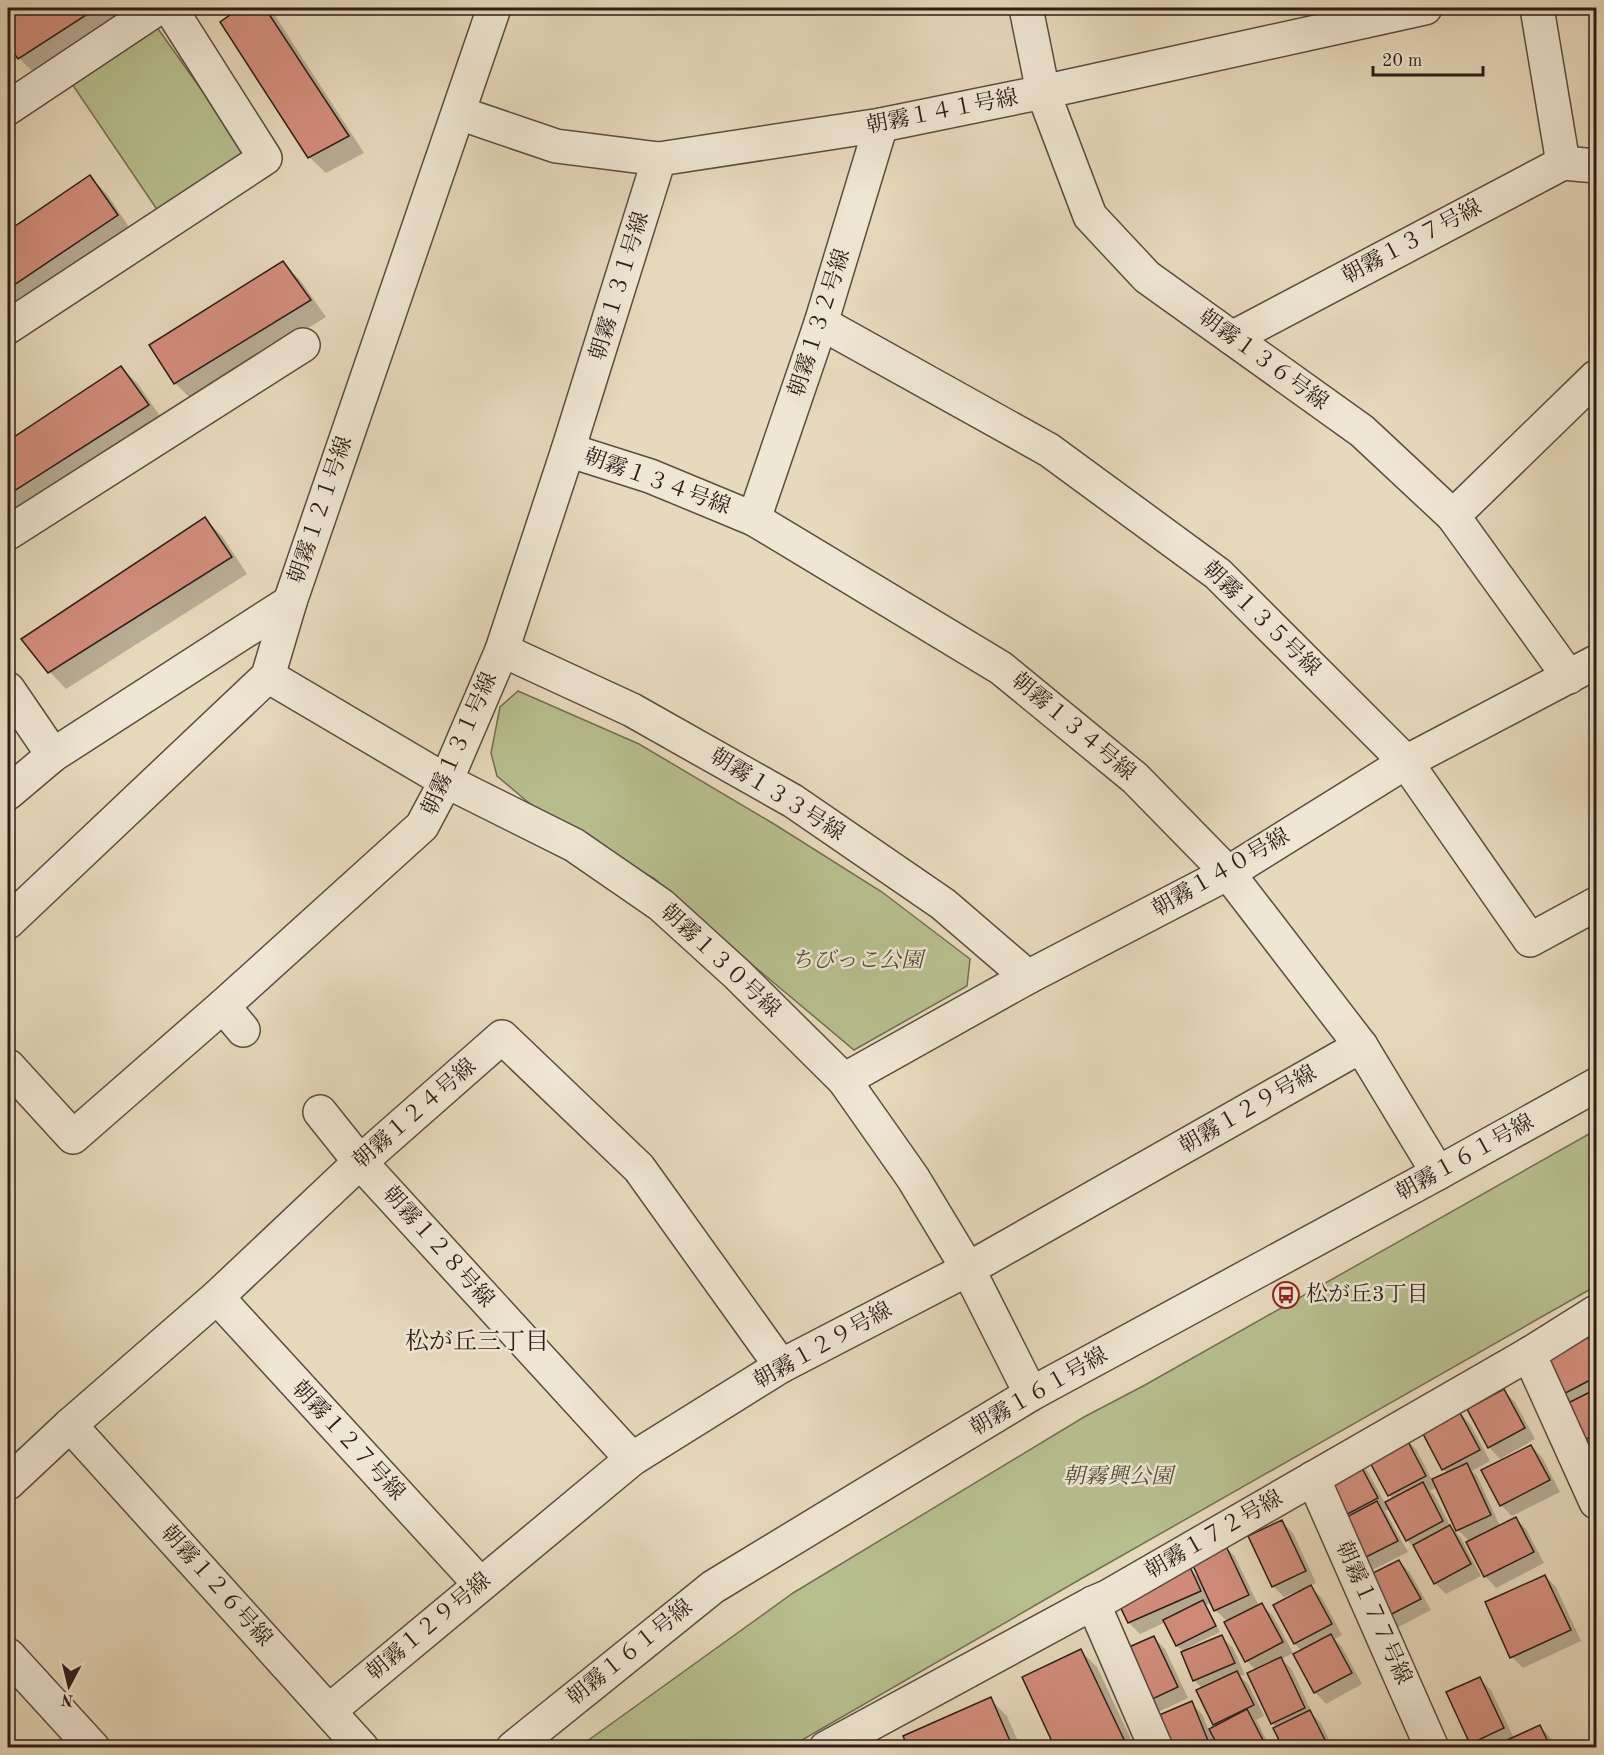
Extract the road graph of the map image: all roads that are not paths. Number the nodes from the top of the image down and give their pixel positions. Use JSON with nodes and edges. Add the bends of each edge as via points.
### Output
{"nodes":[{"id":1,"x":158,"y":8,"type":"edge"},
{"id":2,"x":170,"y":8,"type":"edge"},
{"id":3,"x":494,"y":8,"type":"edge"},
{"id":4,"x":1026,"y":8,"type":"edge"},
{"id":5,"x":1425,"y":8,"type":"edge"},
{"id":6,"x":1537,"y":8,"type":"edge"},
{"id":7,"x":1043,"y":92,"type":"junction"},
{"id":8,"x":8,"y":108,"type":"edge"},
{"id":9,"x":459,"y":113,"type":"junction"},
{"id":10,"x":881,"y":125,"type":"junction"},
{"id":11,"x":659,"y":159,"type":"junction"},
{"id":12,"x":1563,"y":163,"type":"junction"},
{"id":13,"x":1596,"y":165,"type":"edge"},
{"id":14,"x":821,"y":323,"type":"junction"},
{"id":15,"x":8,"y":327,"type":"edge"},
{"id":16,"x":1232,"y":338,"type":"junction"},
{"id":17,"x":303,"y":345,"type":"dead end"},
{"id":18,"x":1596,"y":377,"type":"edge"},
{"id":19,"x":568,"y":450,"type":"junction"},
{"id":20,"x":1453,"y":516,"type":"junction"},
{"id":21,"x":754,"y":519,"type":"junction"},
{"id":22,"x":8,"y":534,"type":"edge"},
{"id":23,"x":290,"y":602,"type":"junction"},
{"id":24,"x":502,"y":650,"type":"junction"},
{"id":25,"x":1583,"y":669,"type":"edge"},
{"id":26,"x":268,"y":675,"type":"junction"},
{"id":27,"x":8,"y":689,"type":"edge"},
{"id":28,"x":53,"y":756,"type":"junction"},
{"id":29,"x":1406,"y":762,"type":"junction"},
{"id":30,"x":446,"y":781,"type":"junction"},
{"id":31,"x":8,"y":793,"type":"edge"},
{"id":32,"x":1228,"y":873,"type":"junction"},
{"id":33,"x":1596,"y":904,"type":"edge"},
{"id":34,"x":8,"y":922,"type":"edge"},
{"id":35,"x":1028,"y":977,"type":"junction"},
{"id":36,"x":222,"y":1006,"type":"junction"},
{"id":37,"x":243,"y":1030,"type":"dead end"},
{"id":38,"x":1361,"y":1046,"type":"junction"},
{"id":39,"x":8,"y":1066,"type":"edge"},
{"id":40,"x":844,"y":1080,"type":"junction"},
{"id":41,"x":1596,"y":1085,"type":"edge"},
{"id":42,"x":320,"y":1112,"type":"dead end"},
{"id":43,"x":360,"y":1162,"type":"junction"},
{"id":44,"x":1438,"y":1173,"type":"junction"},
{"id":45,"x":968,"y":1269,"type":"junction"},
{"id":46,"x":217,"y":1297,"type":"junction"},
{"id":47,"x":1596,"y":1312,"type":"edge"},
{"id":48,"x":1529,"y":1354,"type":"junction"},
{"id":49,"x":781,"y":1366,"type":"junction"},
{"id":50,"x":1031,"y":1394,"type":"junction"},
{"id":51,"x":70,"y":1425,"type":"junction"},
{"id":52,"x":632,"y":1459,"type":"junction"},
{"id":53,"x":1313,"y":1478,"type":"junction"},
{"id":54,"x":8,"y":1483,"type":"edge"},
{"id":55,"x":1596,"y":1502,"type":"edge"},
{"id":56,"x":480,"y":1584,"type":"junction"},
{"id":57,"x":1093,"y":1603,"type":"junction"},
{"id":58,"x":8,"y":1655,"type":"edge"},
{"id":59,"x":329,"y":1711,"type":"junction"},
{"id":60,"x":873,"y":1736,"type":"edge"},
{"id":61,"x":93,"y":1748,"type":"edge"},
{"id":62,"x":362,"y":1748,"type":"edge"},
{"id":63,"x":513,"y":1748,"type":"edge"},
{"id":64,"x":826,"y":1748,"type":"edge"},
{"id":65,"x":1156,"y":1748,"type":"edge"},
{"id":66,"x":1432,"y":1748,"type":"edge"}],
"edges":[{"from":1,"to":8,"type":"street"},
{"from":2,"to":15,"type":"street","via":[[265,158]]},
{"from":3,"to":9,"type":"street","name":"朝霧１２１号線"},
{"from":4,"to":7,"type":"street","name":"朝霧１３６号線"},
{"from":5,"to":7,"type":"street","name":"朝霧１４１号線"},
{"from":6,"to":12,"type":"street"},
{"from":7,"to":10,"type":"street","name":"朝霧１４１号線"},
{"from":7,"to":16,"type":"street","name":"朝霧１３６号線","via":[[1090,216],[1147,277]]},
{"from":9,"to":11,"type":"street","name":"朝霧１４１号線","via":[[556,146]]},
{"from":9,"to":23,"type":"street","name":"朝霧１２１号線"},
{"from":10,"to":11,"type":"street","name":"朝霧１４１号線"},
{"from":10,"to":14,"type":"street","name":"朝霧１３２号線"},
{"from":11,"to":19,"type":"street","name":"朝霧１３１号線"},
{"from":12,"to":13,"type":"street"},
{"from":12,"to":16,"type":"street","name":"朝霧１３７号線"},
{"from":14,"to":21,"type":"street","name":"朝霧１３２号線"},
{"from":14,"to":29,"type":"street","name":"朝霧１３５号線","via":[[1049,450],[1218,574]]},
{"from":16,"to":20,"type":"street","name":"朝霧１３６号線","via":[[1362,431]]},
{"from":17,"to":22,"type":"street"},
{"from":18,"to":20,"type":"street"},
{"from":19,"to":21,"type":"street","name":"朝霧１３４号線","via":[[650,476]]},
{"from":19,"to":24,"type":"street","name":"朝霧１３１号線"},
{"from":20,"to":25,"type":"street","name":"朝霧１３６号線"},
{"from":21,"to":32,"type":"street","name":"朝霧１３４号線","via":[[1001,668],[1135,778]]},
{"from":23,"to":26,"type":"street","name":"朝霧１２１号線"},
{"from":23,"to":28,"type":"street"},
{"from":24,"to":30,"type":"street","name":"朝霧１３１号線"},
{"from":24,"to":35,"type":"street","name":"朝霧１３３号線","via":[[632,710],[793,801],[943,904]]},
{"from":25,"to":29,"type":"street","name":"朝霧１４０号線"},
{"from":26,"to":30,"type":"street","name":"朝霧１３０号線"},
{"from":26,"to":34,"type":"street","name":"朝霧１２１号線"},
{"from":27,"to":28,"type":"street"},
{"from":28,"to":31,"type":"street"},
{"from":29,"to":32,"type":"street","name":"朝霧１４０号線"},
{"from":29,"to":33,"type":"street","name":"朝霧１３５号線","via":[[1530,940]]},
{"from":30,"to":36,"type":"street","name":"朝霧１３１号線","via":[[422,826]]},
{"from":30,"to":40,"type":"street","name":"朝霧１３０号線","via":[[574,845],[661,905]]},
{"from":32,"to":35,"type":"street","name":"朝霧１４０号線"},
{"from":32,"to":38,"type":"street","name":"朝霧１３４号線"},
{"from":35,"to":40,"type":"street","name":"朝霧１４０号線"},
{"from":36,"to":37,"type":"street"},
{"from":36,"to":39,"type":"street","name":"朝霧１３１号線","via":[[73,1137]]},
{"from":38,"to":44,"type":"street","name":"朝霧１３４号線"},
{"from":38,"to":45,"type":"street","name":"朝霧１２９号線"},
{"from":40,"to":45,"type":"street","name":"朝霧１３０号線","via":[[913,1178]]},
{"from":41,"to":44,"type":"street","name":"朝霧１６１号線"},
{"from":42,"to":43,"type":"street","name":"朝霧１２８号線"},
{"from":43,"to":46,"type":"street","name":"朝霧１２４号線"},
{"from":43,"to":49,"type":"street","name":"朝霧１２４号線","via":[[502,1037],[639,1168]]},
{"from":43,"to":52,"type":"street","name":"朝霧１２８号線"},
{"from":44,"to":50,"type":"street","name":"朝霧１６１号線"},
{"from":45,"to":49,"type":"street","name":"朝霧１２９号線"},
{"from":45,"to":50,"type":"street","name":"朝霧１３０号線"},
{"from":46,"to":51,"type":"street","name":"朝霧１２４号線"},
{"from":46,"to":56,"type":"street","name":"朝霧１２７号線"},
{"from":47,"to":48,"type":"street","name":"朝霧１７２号線"},
{"from":48,"to":53,"type":"street","name":"朝霧１７２号線"},
{"from":48,"to":55,"type":"street"},
{"from":49,"to":52,"type":"street","name":"朝霧１２９号線"},
{"from":50,"to":63,"type":"street","name":"朝霧１６１号線","via":[[714,1587]]},
{"from":51,"to":54,"type":"street","name":"朝霧１２４号線"},
{"from":51,"to":59,"type":"street","name":"朝霧１２６号線"},
{"from":52,"to":56,"type":"street","name":"朝霧１２９号線"},
{"from":53,"to":57,"type":"street","name":"朝霧１７２号線"},
{"from":53,"to":66,"type":"street","name":"朝霧１７７号線"},
{"from":56,"to":59,"type":"street","name":"朝霧１２９号線"},
{"from":57,"to":60,"type":"street","name":"朝霧１７２号線"},
{"from":57,"to":65,"type":"street"},
{"from":58,"to":61,"type":"street"},
{"from":59,"to":62,"type":"street","name":"朝霧１２６号線"},
{"from":60,"to":64,"type":"street","name":"朝霧１７２号線"}]}
